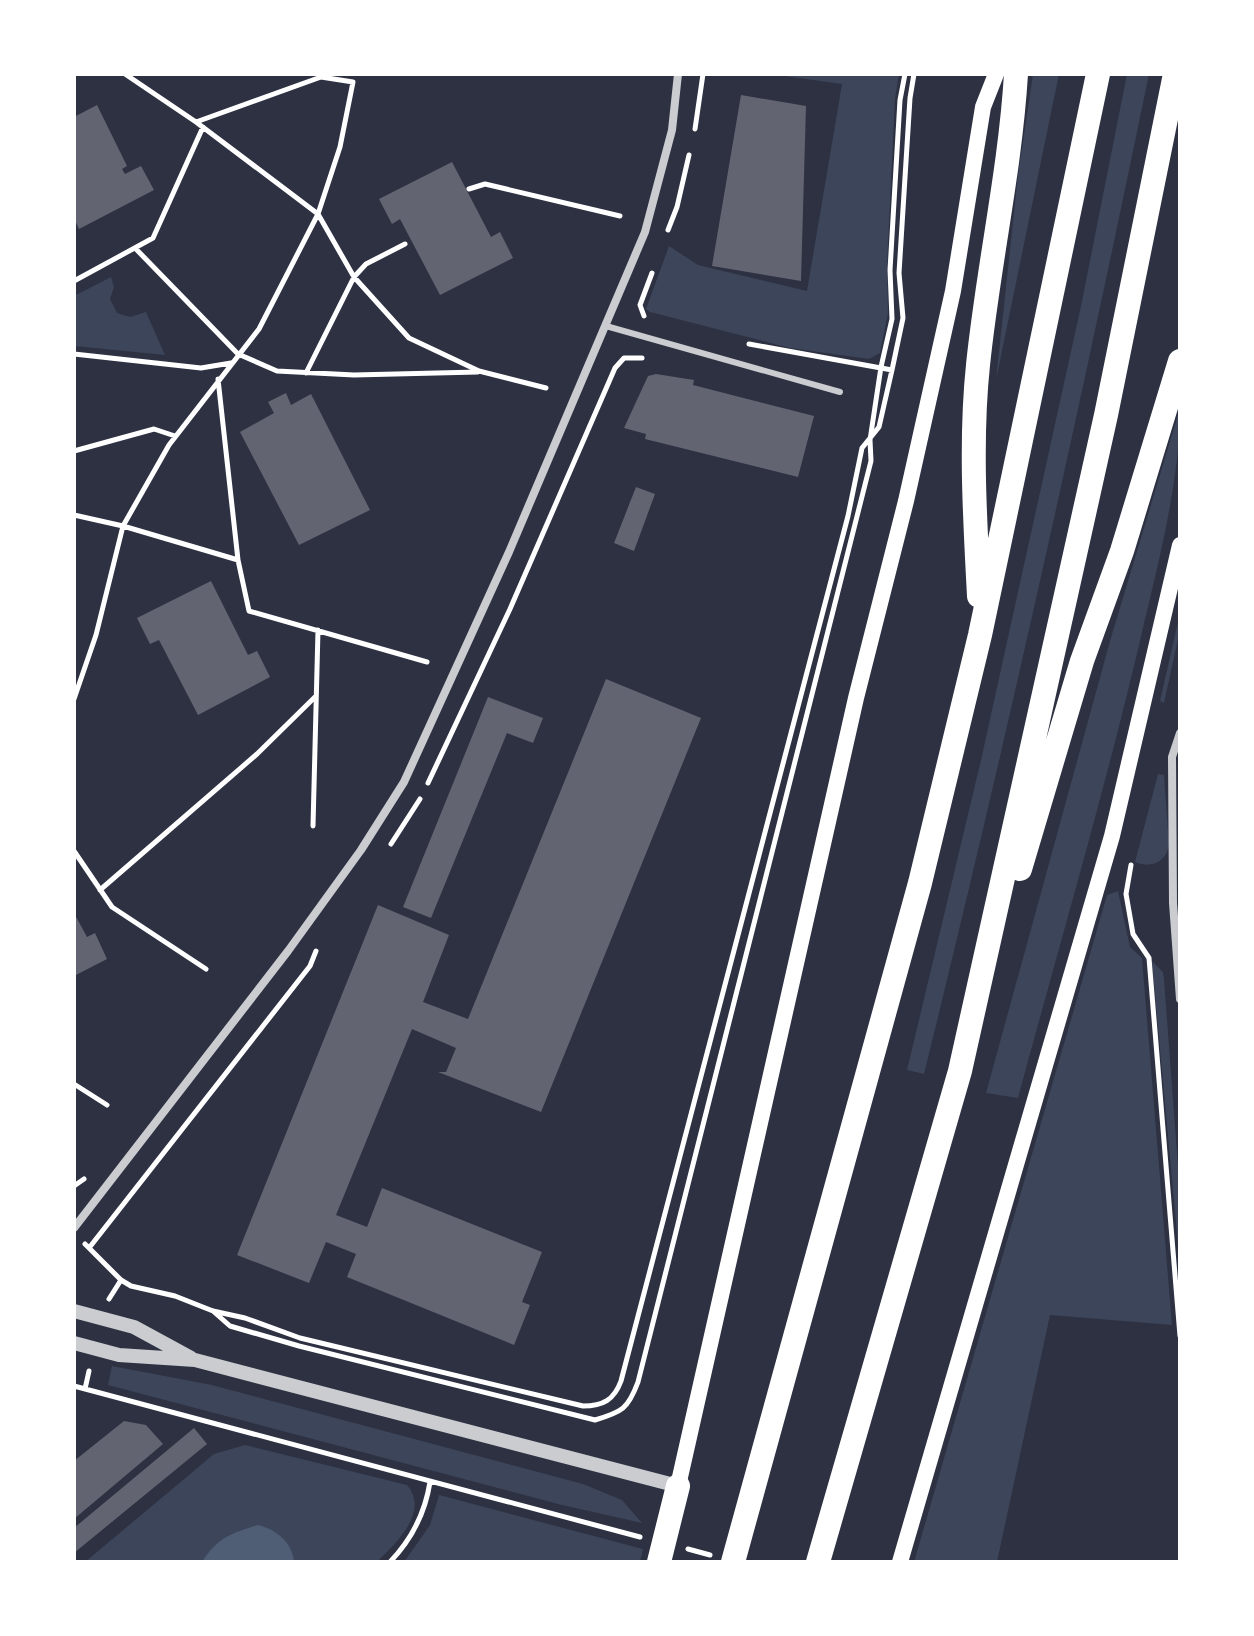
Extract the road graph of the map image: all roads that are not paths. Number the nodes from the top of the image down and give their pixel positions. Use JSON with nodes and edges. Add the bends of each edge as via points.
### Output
{"nodes":[{"id":1,"x":678,"y":74,"type":"edge"},
{"id":2,"x":996,"y":74,"type":"edge"},
{"id":3,"x":1016,"y":74,"type":"edge"},
{"id":4,"x":1098,"y":74,"type":"edge"},
{"id":5,"x":1175,"y":74,"type":"edge"},
{"id":6,"x":606,"y":326,"type":"junction"},
{"id":7,"x":1180,"y":361,"type":"edge"},
{"id":8,"x":840,"y":392,"type":"dead end"},
{"id":9,"x":1180,"y":545,"type":"edge"},
{"id":10,"x":980,"y":635,"type":"junction"},
{"id":11,"x":1180,"y":733,"type":"edge"},
{"id":12,"x":1180,"y":999,"type":"edge"},
{"id":13,"x":960,"y":1071,"type":"junction"},
{"id":14,"x":74,"y":1228,"type":"edge"},
{"id":15,"x":74,"y":1311,"type":"edge"},
{"id":16,"x":74,"y":1343,"type":"edge"},
{"id":17,"x":195,"y":1360,"type":"junction"},
{"id":18,"x":678,"y":1486,"type":"junction"},
{"id":19,"x":659,"y":1562,"type":"edge"},
{"id":20,"x":733,"y":1562,"type":"edge"},
{"id":21,"x":818,"y":1562,"type":"edge"},
{"id":22,"x":900,"y":1562,"type":"edge"}],
"edges":[{"from":1,"to":6,"type":"street","via":[[661,178]]},
{"from":2,"to":18,"type":"main road","via":[[983,107],[953,291]]},
{"from":3,"to":10,"type":"highway","via":[[978,365]]},
{"from":4,"to":10,"type":"highway"},
{"from":5,"to":13,"type":"highway","via":[[1106,415]]},
{"from":6,"to":8,"type":"lane"},
{"from":6,"to":14,"type":"street","via":[[404,782],[288,951]]},
{"from":7,"to":13,"type":"highway","via":[[1082,661]]},
{"from":9,"to":22,"type":"main road","via":[[1112,836]]},
{"from":10,"to":20,"type":"highway","via":[[920,883]]},
{"from":11,"to":12,"type":"street","via":[[1172,771]]},
{"from":13,"to":21,"type":"highway"},
{"from":15,"to":17,"type":"street","via":[[134,1327]]},
{"from":16,"to":17,"type":"street","via":[[119,1355]]},
{"from":17,"to":18,"type":"street"},
{"from":18,"to":19,"type":"highway"}]}
